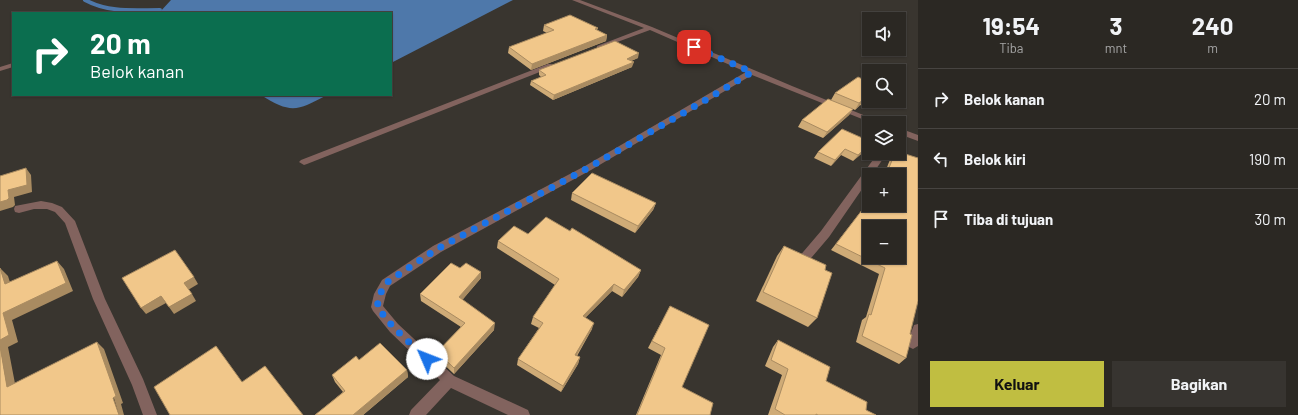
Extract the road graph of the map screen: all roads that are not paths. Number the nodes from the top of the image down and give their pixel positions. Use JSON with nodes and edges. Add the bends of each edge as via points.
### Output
{"nodes":[{"id":1,"x":575,"y":0,"type":"edge"},
{"id":2,"x":650,"y":28,"type":"junction"},
{"id":3,"x":593,"y":50,"type":"edge"},
{"id":4,"x":557,"y":64,"type":"edge"},
{"id":5,"x":12,"y":65,"type":"edge"},
{"id":6,"x":0,"y":69,"type":"edge"},
{"id":7,"x":752,"y":72,"type":"junction"},
{"id":8,"x":862,"y":116,"type":"edge"},
{"id":9,"x":906,"y":135,"type":"edge"},
{"id":10,"x":918,"y":138,"type":"edge"},
{"id":11,"x":878,"y":160,"type":"edge"},
{"id":12,"x":304,"y":162,"type":"dead end"},
{"id":13,"x":19,"y":209,"type":"dead end"},
{"id":14,"x":802,"y":261,"type":"edge"},
{"id":15,"x":918,"y":330,"type":"edge"},
{"id":16,"x":913,"y":343,"type":"edge"},
{"id":17,"x":449,"y":380,"type":"junction"},
{"id":18,"x":150,"y":415,"type":"edge"},
{"id":19,"x":416,"y":415,"type":"edge"},
{"id":20,"x":523,"y":415,"type":"edge"}],
"edges":[{"from":1,"to":2,"type":"street"},
{"from":2,"to":3,"type":"street"},
{"from":2,"to":7,"type":"street"},
{"from":4,"to":12,"type":"street"},
{"from":5,"to":6,"type":"street"},
{"from":7,"to":8,"type":"street"},
{"from":7,"to":17,"type":"street","via":[[588,168],[437,249],[386,283],[377,307],[382,315]]},
{"from":9,"to":10,"type":"street"},
{"from":11,"to":14,"type":"street","via":[[826,234]]},
{"from":13,"to":18,"type":"street","via":[[37,204],[51,206],[61,210],[70,221],[99,299]]},
{"from":15,"to":16,"type":"street"},
{"from":17,"to":19,"type":"street"},
{"from":17,"to":20,"type":"street"}]}
